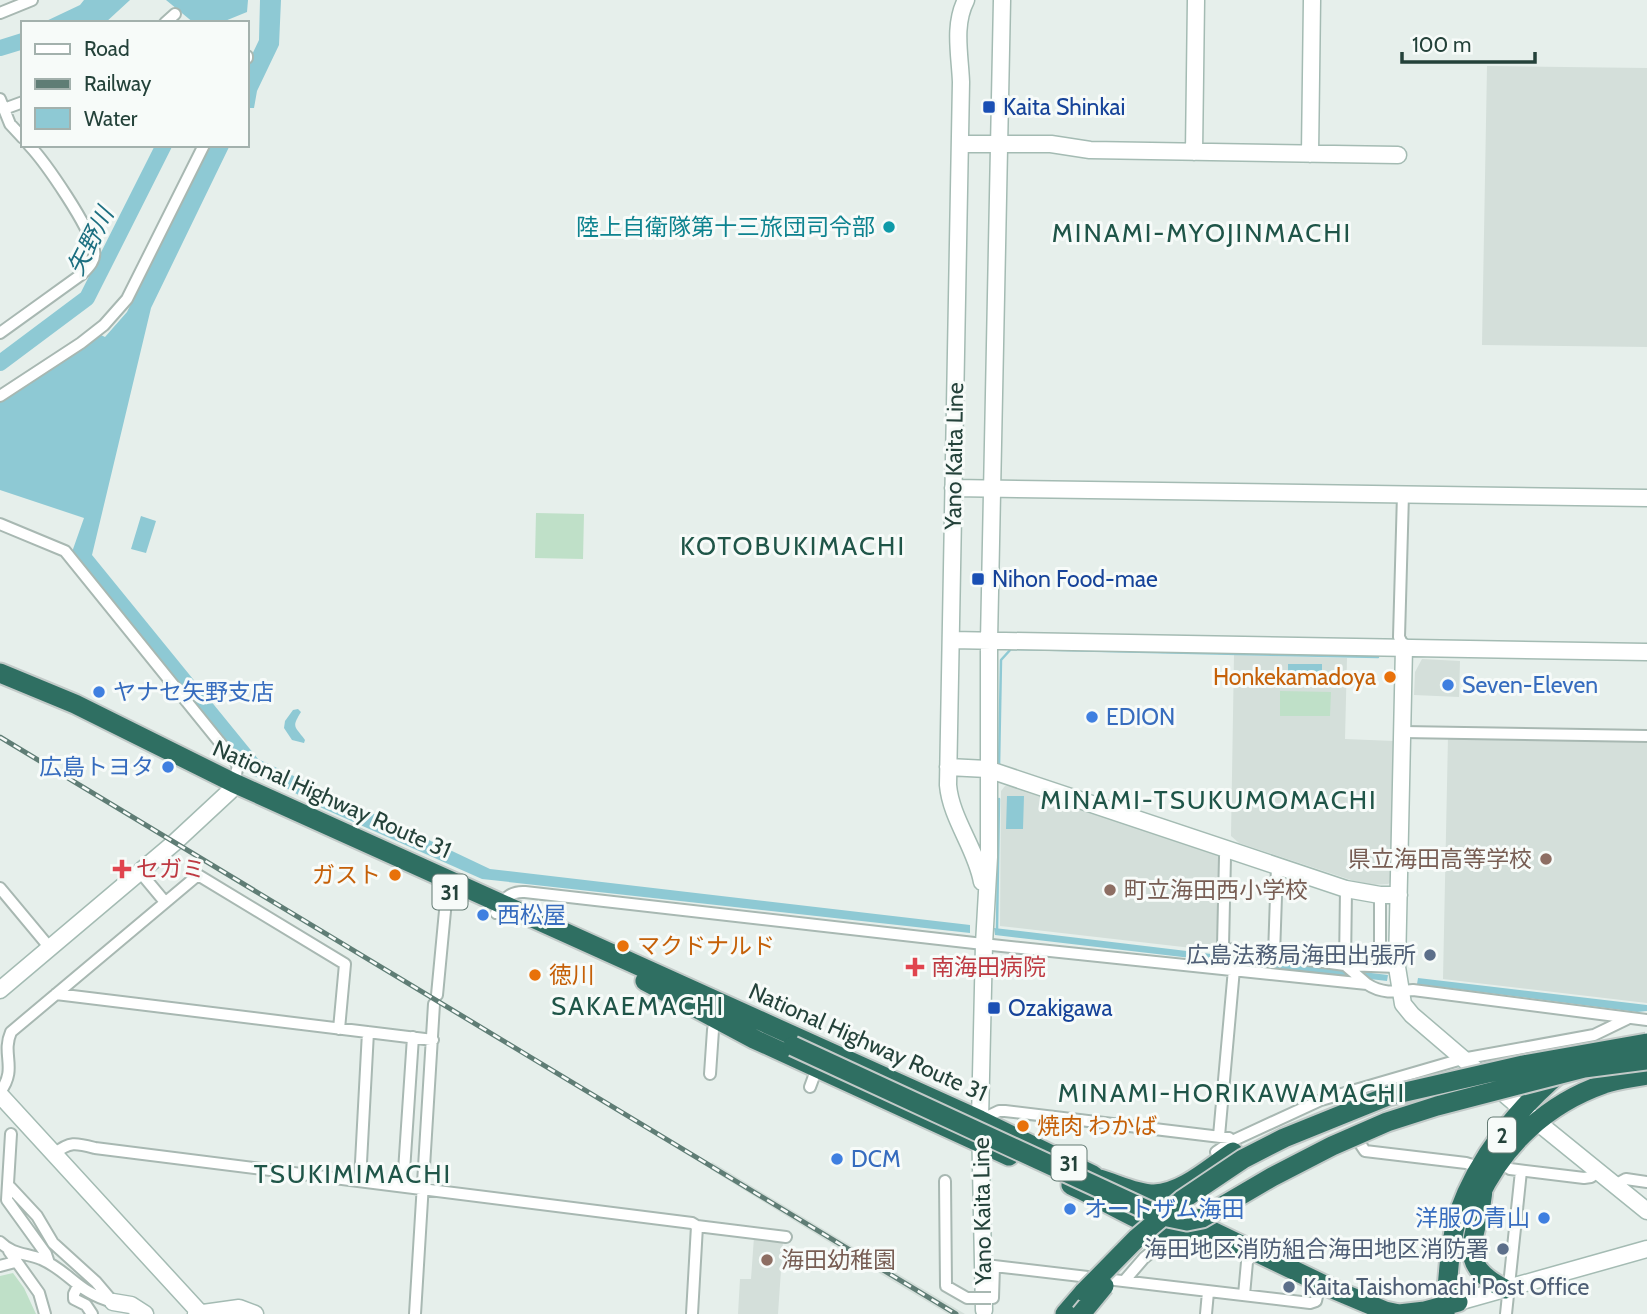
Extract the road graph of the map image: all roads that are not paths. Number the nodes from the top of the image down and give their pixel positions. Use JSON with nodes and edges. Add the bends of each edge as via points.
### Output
{"nodes":[{"id":1,"x":32,"y":0,"type":"edge"},
{"id":2,"x":966,"y":0,"type":"edge"},
{"id":3,"x":1002,"y":0,"type":"edge"},
{"id":4,"x":1196,"y":0,"type":"edge"},
{"id":5,"x":1312,"y":0,"type":"edge"},
{"id":6,"x":0,"y":13,"type":"edge"},
{"id":7,"x":175,"y":14,"type":"dead end"},
{"id":8,"x":167,"y":21,"type":"edge"},
{"id":9,"x":21,"y":102,"type":"edge"},
{"id":10,"x":2,"y":104,"type":"edge"},
{"id":11,"x":5,"y":126,"type":"edge"},
{"id":12,"x":21,"y":137,"type":"edge"},
{"id":13,"x":960,"y":144,"type":"junction"},
{"id":14,"x":998,"y":145,"type":"junction"},
{"id":15,"x":31,"y":147,"type":"edge"},
{"id":16,"x":203,"y":147,"type":"edge"},
{"id":17,"x":1194,"y":152,"type":"junction"},
{"id":18,"x":1310,"y":154,"type":"junction"},
{"id":19,"x":1398,"y":155,"type":"dead end"},
{"id":20,"x":0,"y":332,"type":"edge"},
{"id":21,"x":0,"y":396,"type":"edge"},
{"id":22,"x":953,"y":488,"type":"junction"},
{"id":23,"x":992,"y":489,"type":"junction"},
{"id":24,"x":1403,"y":494,"type":"junction"},
{"id":25,"x":1647,"y":498,"type":"edge"},
{"id":26,"x":0,"y":524,"type":"edge"},
{"id":27,"x":951,"y":640,"type":"junction"},
{"id":28,"x":989,"y":641,"type":"junction"},
{"id":29,"x":1404,"y":647,"type":"junction"},
{"id":30,"x":1647,"y":652,"type":"edge"},
{"id":31,"x":0,"y":673,"type":"edge"},
{"id":32,"x":0,"y":681,"type":"edge"},
{"id":33,"x":1403,"y":732,"type":"junction"},
{"id":34,"x":1647,"y":736,"type":"edge"},
{"id":35,"x":948,"y":767,"type":"junction"},
{"id":36,"x":988,"y":769,"type":"junction"},
{"id":37,"x":232,"y":787,"type":"junction"},
{"id":38,"x":1227,"y":849,"type":"junction"},
{"id":39,"x":1278,"y":866,"type":"junction"},
{"id":40,"x":140,"y":872,"type":"junction"},
{"id":41,"x":0,"y":888,"type":"edge"},
{"id":42,"x":1346,"y":888,"type":"junction"},
{"id":43,"x":447,"y":890,"type":"junction"},
{"id":44,"x":537,"y":893,"type":"junction"},
{"id":45,"x":1380,"y":895,"type":"junction"},
{"id":46,"x":1399,"y":895,"type":"junction"},
{"id":47,"x":165,"y":902,"type":"junction"},
{"id":48,"x":986,"y":907,"type":"junction"},
{"id":49,"x":499,"y":908,"type":"junction"},
{"id":50,"x":528,"y":916,"type":"junction"},
{"id":51,"x":984,"y":936,"type":"junction"},
{"id":52,"x":50,"y":948,"type":"junction"},
{"id":53,"x":1274,"y":956,"type":"junction"},
{"id":54,"x":1380,"y":966,"type":"junction"},
{"id":55,"x":1347,"y":967,"type":"junction"},
{"id":56,"x":1396,"y":967,"type":"junction"},
{"id":57,"x":1305,"y":968,"type":"junction"},
{"id":58,"x":1234,"y":969,"type":"junction"},
{"id":59,"x":1365,"y":982,"type":"junction"},
{"id":60,"x":0,"y":990,"type":"edge"},
{"id":61,"x":1399,"y":992,"type":"junction"},
{"id":62,"x":56,"y":994,"type":"junction"},
{"id":63,"x":719,"y":1012,"type":"junction"},
{"id":64,"x":1628,"y":1019,"type":"junction"},
{"id":65,"x":1647,"y":1020,"type":"edge"},
{"id":66,"x":339,"y":1029,"type":"junction"},
{"id":67,"x":368,"y":1032,"type":"junction"},
{"id":68,"x":1647,"y":1034,"type":"edge"},
{"id":69,"x":413,"y":1037,"type":"junction"},
{"id":70,"x":433,"y":1040,"type":"junction"},
{"id":71,"x":1647,"y":1042,"type":"edge"},
{"id":72,"x":1462,"y":1059,"type":"junction"},
{"id":73,"x":1647,"y":1060,"type":"edge"},
{"id":74,"x":710,"y":1074,"type":"dead end"},
{"id":75,"x":1647,"y":1075,"type":"edge"},
{"id":76,"x":1521,"y":1084,"type":"junction"},
{"id":77,"x":1501,"y":1091,"type":"junction"},
{"id":78,"x":0,"y":1093,"type":"edge"},
{"id":79,"x":1530,"y":1116,"type":"junction"},
{"id":80,"x":980,"y":1120,"type":"junction"},
{"id":81,"x":11,"y":1134,"type":"dead end"},
{"id":82,"x":1219,"y":1136,"type":"junction"},
{"id":83,"x":1357,"y":1139,"type":"junction"},
{"id":84,"x":981,"y":1144,"type":"junction"},
{"id":85,"x":1232,"y":1146,"type":"junction"},
{"id":86,"x":54,"y":1154,"type":"junction"},
{"id":87,"x":1489,"y":1165,"type":"junction"},
{"id":88,"x":1521,"y":1171,"type":"junction"},
{"id":89,"x":1598,"y":1172,"type":"junction"},
{"id":90,"x":1100,"y":1179,"type":"junction"},
{"id":91,"x":360,"y":1181,"type":"junction"},
{"id":92,"x":945,"y":1181,"type":"dead end"},
{"id":93,"x":1647,"y":1182,"type":"edge"},
{"id":94,"x":1615,"y":1185,"type":"junction"},
{"id":95,"x":9,"y":1186,"type":"junction"},
{"id":96,"x":403,"y":1186,"type":"junction"},
{"id":97,"x":1176,"y":1188,"type":"junction"},
{"id":98,"x":1483,"y":1188,"type":"junction"},
{"id":99,"x":425,"y":1189,"type":"junction"},
{"id":100,"x":4,"y":1200,"type":"edge"},
{"id":101,"x":1227,"y":1205,"type":"junction"},
{"id":102,"x":1161,"y":1206,"type":"junction"},
{"id":103,"x":1647,"y":1211,"type":"edge"},
{"id":104,"x":1142,"y":1222,"type":"junction"},
{"id":105,"x":1195,"y":1223,"type":"junction"},
{"id":106,"x":697,"y":1226,"type":"junction"},
{"id":107,"x":1173,"y":1234,"type":"junction"},
{"id":108,"x":786,"y":1237,"type":"dead end"},
{"id":109,"x":1226,"y":1238,"type":"junction"},
{"id":110,"x":0,"y":1242,"type":"edge"},
{"id":111,"x":1647,"y":1250,"type":"edge"},
{"id":112,"x":9,"y":1251,"type":"junction"},
{"id":113,"x":1255,"y":1252,"type":"junction"},
{"id":114,"x":1128,"y":1260,"type":"junction"},
{"id":115,"x":15,"y":1262,"type":"junction"},
{"id":116,"x":49,"y":1263,"type":"junction"},
{"id":117,"x":0,"y":1266,"type":"edge"},
{"id":118,"x":1125,"y":1280,"type":"junction"},
{"id":119,"x":1320,"y":1283,"type":"junction"},
{"id":120,"x":1085,"y":1285,"type":"junction"},
{"id":121,"x":78,"y":1286,"type":"junction"},
{"id":122,"x":1507,"y":1288,"type":"junction"},
{"id":123,"x":1208,"y":1292,"type":"junction"},
{"id":124,"x":1244,"y":1295,"type":"junction"},
{"id":125,"x":113,"y":1302,"type":"junction"},
{"id":126,"x":983,"y":1302,"type":"junction"},
{"id":127,"x":1452,"y":1309,"type":"edge"},
{"id":128,"x":45,"y":1314,"type":"edge"},
{"id":129,"x":92,"y":1314,"type":"edge"},
{"id":130,"x":145,"y":1314,"type":"edge"},
{"id":131,"x":199,"y":1314,"type":"edge"},
{"id":132,"x":255,"y":1314,"type":"edge"},
{"id":133,"x":415,"y":1314,"type":"edge"},
{"id":134,"x":692,"y":1314,"type":"edge"},
{"id":135,"x":1066,"y":1314,"type":"edge"},
{"id":136,"x":1081,"y":1314,"type":"edge"},
{"id":137,"x":1089,"y":1314,"type":"edge"},
{"id":138,"x":1206,"y":1314,"type":"edge"},
{"id":139,"x":1399,"y":1314,"type":"edge"},
{"id":140,"x":1506,"y":1314,"type":"edge"}],
"edges":[{"from":1,"to":6,"type":"street"},
{"from":2,"to":13,"type":"street","name":"Yano Kaita Line","via":[[958,26]]},
{"from":3,"to":14,"type":"street","name":"Yano Kaita Line"},
{"from":4,"to":17,"type":"street"},
{"from":5,"to":18,"type":"street"},
{"from":7,"to":8,"type":"street"},
{"from":9,"to":10,"type":"street"},
{"from":10,"to":11,"type":"street"},
{"from":11,"to":12,"type":"street"},
{"from":13,"to":14,"type":"street"},
{"from":13,"to":22,"type":"street","name":"Yano Kaita Line"},
{"from":14,"to":17,"type":"street"},
{"from":14,"to":23,"type":"street","name":"Yano Kaita Line"},
{"from":15,"to":20,"type":"street","via":[[89,236],[93,262]]},
{"from":16,"to":21,"type":"street","via":[[127,299],[81,343]]},
{"from":17,"to":18,"type":"street"},
{"from":18,"to":19,"type":"street"},
{"from":22,"to":23,"type":"street"},
{"from":22,"to":27,"type":"street","name":"Yano Kaita Line"},
{"from":23,"to":24,"type":"street"},
{"from":23,"to":28,"type":"street","name":"Yano Kaita Line"},
{"from":24,"to":25,"type":"street"},
{"from":24,"to":29,"type":"street","via":[[1399,637]]},
{"from":26,"to":37,"type":"street","via":[[65,551],[238,765]]},
{"from":27,"to":28,"type":"street"},
{"from":27,"to":35,"type":"street","name":"Yano Kaita Line"},
{"from":28,"to":29,"type":"street"},
{"from":28,"to":36,"type":"street","name":"Yano Kaita Line"},
{"from":29,"to":30,"type":"street"},
{"from":29,"to":33,"type":"street"},
{"from":31,"to":37,"type":"highway","name":"National Highway Route 31","number":"31","via":[[75,704]]},
{"from":32,"to":37,"type":"highway","name":"National Highway Route 31","number":"31"},
{"from":33,"to":34,"type":"street"},
{"from":33,"to":46,"type":"street"},
{"from":35,"to":36,"type":"street"},
{"from":35,"to":48,"type":"street","name":"Yano Kaita Line","via":[[950,801],[978,864]]},
{"from":36,"to":38,"type":"street"},
{"from":36,"to":48,"type":"street","name":"Yano Kaita Line"},
{"from":37,"to":40,"type":"street"},
{"from":37,"to":43,"type":"highway","name":"National Highway Route 31","number":"31"},
{"from":37,"to":49,"type":"highway","name":"National Highway Route 31","number":"31"},
{"from":38,"to":39,"type":"street"},
{"from":38,"to":53,"type":"street","via":[[1223,946]]},
{"from":39,"to":42,"type":"street"},
{"from":39,"to":53,"type":"street"},
{"from":40,"to":47,"type":"street"},
{"from":40,"to":52,"type":"street"},
{"from":41,"to":52,"type":"street"},
{"from":42,"to":45,"type":"street"},
{"from":42,"to":55,"type":"street"},
{"from":43,"to":49,"type":"highway","name":"National Highway Route 31","number":"31"},
{"from":43,"to":70,"type":"street"},
{"from":44,"to":49,"type":"street","via":[[516,891]]},
{"from":44,"to":50,"type":"street","via":[[529,901]]},
{"from":44,"to":51,"type":"street"},
{"from":45,"to":46,"type":"street"},
{"from":45,"to":54,"type":"street"},
{"from":46,"to":56,"type":"street"},
{"from":47,"to":62,"type":"street"},
{"from":47,"to":66,"type":"street","via":[[198,875],[345,964]]},
{"from":48,"to":51,"type":"street","name":"Yano Kaita Line"},
{"from":49,"to":50,"type":"highway","name":"National Highway Route 31","number":"31"},
{"from":49,"to":63,"type":"highway","name":"National Highway Route 31","number":"31","via":[[644,981]]},
{"from":50,"to":63,"type":"highway","name":"National Highway Route 31","number":"31"},
{"from":51,"to":58,"type":"street"},
{"from":51,"to":80,"type":"street","name":"Yano Kaita Line"},
{"from":52,"to":60,"type":"street"},
{"from":53,"to":57,"type":"street"},
{"from":54,"to":55,"type":"street"},
{"from":54,"to":56,"type":"street"},
{"from":55,"to":57,"type":"street"},
{"from":55,"to":59,"type":"street"},
{"from":56,"to":61,"type":"street"},
{"from":57,"to":58,"type":"street"},
{"from":57,"to":59,"type":"street"},
{"from":58,"to":82,"type":"street"},
{"from":59,"to":61,"type":"street","via":[[1376,990]]},
{"from":61,"to":64,"type":"street","via":[[1413,990]]},
{"from":61,"to":72,"type":"street","via":[[1412,1015]]},
{"from":62,"to":66,"type":"street"},
{"from":62,"to":78,"type":"street","via":[[11,1032],[9,1080]]},
{"from":63,"to":74,"type":"street"},
{"from":63,"to":76,"type":"highway","bridge":true,"via":[[1157,1214],[1187,1221],[1202,1218],[1332,1146],[1387,1122]]},
{"from":63,"to":80,"type":"highway","name":"National Highway Route 31","number":"31"},
{"from":63,"to":84,"type":"highway","name":"National Highway Route 31","number":"31","via":[[813,1078]]},
{"from":64,"to":65,"type":"street"},
{"from":64,"to":72,"type":"street","via":[[1594,1035]]},
{"from":66,"to":67,"type":"street"},
{"from":67,"to":69,"type":"street"},
{"from":67,"to":91,"type":"street"},
{"from":68,"to":79,"type":"highway","number":"2","via":[[1573,1062],[1543,1087]]},
{"from":69,"to":70,"type":"street"},
{"from":69,"to":96,"type":"street"},
{"from":70,"to":99,"type":"street"},
{"from":71,"to":85,"type":"highway","bridge":true,"via":[[1548,1052],[1411,1080],[1324,1108]]},
{"from":71,"to":120,"type":"highway","bridge":true,"via":[[1400,1093],[1284,1138],[1243,1158],[1182,1200]]},
{"from":72,"to":77,"type":"street"},
{"from":72,"to":85,"type":"street","via":[[1321,1100]]},
{"from":73,"to":76,"type":"highway","number":"2","bridge":true,"via":[[1584,1068]]},
{"from":75,"to":79,"type":"highway","number":"2","via":[[1605,1083]]},
{"from":76,"to":114,"type":"highway","number":"2","bridge":true,"via":[[1409,1106],[1308,1141],[1251,1168],[1200,1200]]},
{"from":77,"to":79,"type":"street"},
{"from":77,"to":83,"type":"street"},
{"from":78,"to":86,"type":"street"},
{"from":79,"to":87,"type":"highway","number":"2","via":[[1518,1137]]},
{"from":79,"to":89,"type":"street"},
{"from":80,"to":82,"type":"street","via":[[1005,1111]]},
{"from":80,"to":84,"type":"street","name":"Yano Kaita Line"},
{"from":80,"to":90,"type":"highway","name":"National Highway Route 31","number":"31"},
{"from":81,"to":95,"type":"street"},
{"from":82,"to":85,"type":"street","via":[[1229,1138]]},
{"from":83,"to":87,"type":"street","via":[[1365,1151]]},
{"from":83,"to":101,"type":"street"},
{"from":84,"to":104,"type":"highway","name":"National Highway Route 31","number":"31"},
{"from":84,"to":126,"type":"street","name":"Yano Kaita Line"},
{"from":85,"to":97,"type":"highway"},
{"from":86,"to":91,"type":"street","via":[[70,1144],[80,1144]]},
{"from":86,"to":131,"type":"street"},
{"from":87,"to":88,"type":"street"},
{"from":87,"to":98,"type":"highway","number":"2"},
{"from":87,"to":127,"type":"highway","number":"2","via":[[1456,1225]]},
{"from":88,"to":89,"type":"street","via":[[1584,1178]]},
{"from":88,"to":122,"type":"street"},
{"from":89,"to":94,"type":"street"},
{"from":90,"to":97,"type":"highway","via":[[1154,1194]]},
{"from":90,"to":102,"type":"highway","name":"National Highway Route 31","number":"31"},
{"from":91,"to":96,"type":"street"},
{"from":92,"to":126,"type":"street","via":[[946,1286]]},
{"from":93,"to":94,"type":"street","via":[[1626,1179]]},
{"from":94,"to":103,"type":"street"},
{"from":95,"to":100,"type":"street"},
{"from":95,"to":125,"type":"street","via":[[54,1243]]},
{"from":96,"to":99,"type":"street"},
{"from":97,"to":102,"type":"street"},
{"from":98,"to":122,"type":"highway","via":[[1471,1255],[1481,1275]]},
{"from":98,"to":127,"type":"highway","number":"2","via":[[1468,1227]]},
{"from":99,"to":106,"type":"street"},
{"from":99,"to":133,"type":"street"},
{"from":100,"to":116,"type":"street"},
{"from":101,"to":105,"type":"street"},
{"from":101,"to":109,"type":"street","via":[[1220,1224]]},
{"from":102,"to":104,"type":"street"},
{"from":102,"to":105,"type":"highway","name":"National Highway Route 31","number":"31"},
{"from":104,"to":107,"type":"highway","name":"National Highway Route 31","number":"31"},
{"from":104,"to":120,"type":"street"},
{"from":105,"to":107,"type":"street"},
{"from":105,"to":109,"type":"highway","name":"National Highway Route 31","number":"31"},
{"from":106,"to":108,"type":"street"},
{"from":106,"to":134,"type":"street"},
{"from":107,"to":113,"type":"highway","name":"National Highway Route 31","number":"31"},
{"from":107,"to":118,"type":"street"},
{"from":109,"to":113,"type":"highway","name":"National Highway Route 31","number":"31"},
{"from":110,"to":112,"type":"street"},
{"from":111,"to":122,"type":"street"},
{"from":112,"to":115,"type":"street"},
{"from":112,"to":116,"type":"street"},
{"from":113,"to":119,"type":"highway","name":"National Highway Route 31","number":"31"},
{"from":113,"to":124,"type":"street","via":[[1247,1262]]},
{"from":114,"to":136,"type":"highway","number":"2","bridge":true},
{"from":114,"to":137,"type":"highway","bridge":true},
{"from":115,"to":117,"type":"street"},
{"from":115,"to":128,"type":"street","via":[[39,1293]]},
{"from":116,"to":121,"type":"street"},
{"from":118,"to":120,"type":"street"},
{"from":118,"to":123,"type":"street"},
{"from":119,"to":124,"type":"street","via":[[1316,1301],[1310,1303]]},
{"from":119,"to":139,"type":"highway","name":"National Highway Route 31","number":"31"},
{"from":120,"to":126,"type":"street","via":[[994,1266]]},
{"from":120,"to":135,"type":"highway"},
{"from":121,"to":125,"type":"street"},
{"from":121,"to":129,"type":"street","via":[[74,1299]]},
{"from":122,"to":127,"type":"street"},
{"from":122,"to":140,"type":"street"},
{"from":123,"to":124,"type":"street"},
{"from":123,"to":138,"type":"street"},
{"from":125,"to":130,"type":"street"},
{"from":127,"to":139,"type":"highway","name":"National Highway Route 31","number":"31"},
{"from":131,"to":132,"type":"street","via":[[239,1308]]}]}
